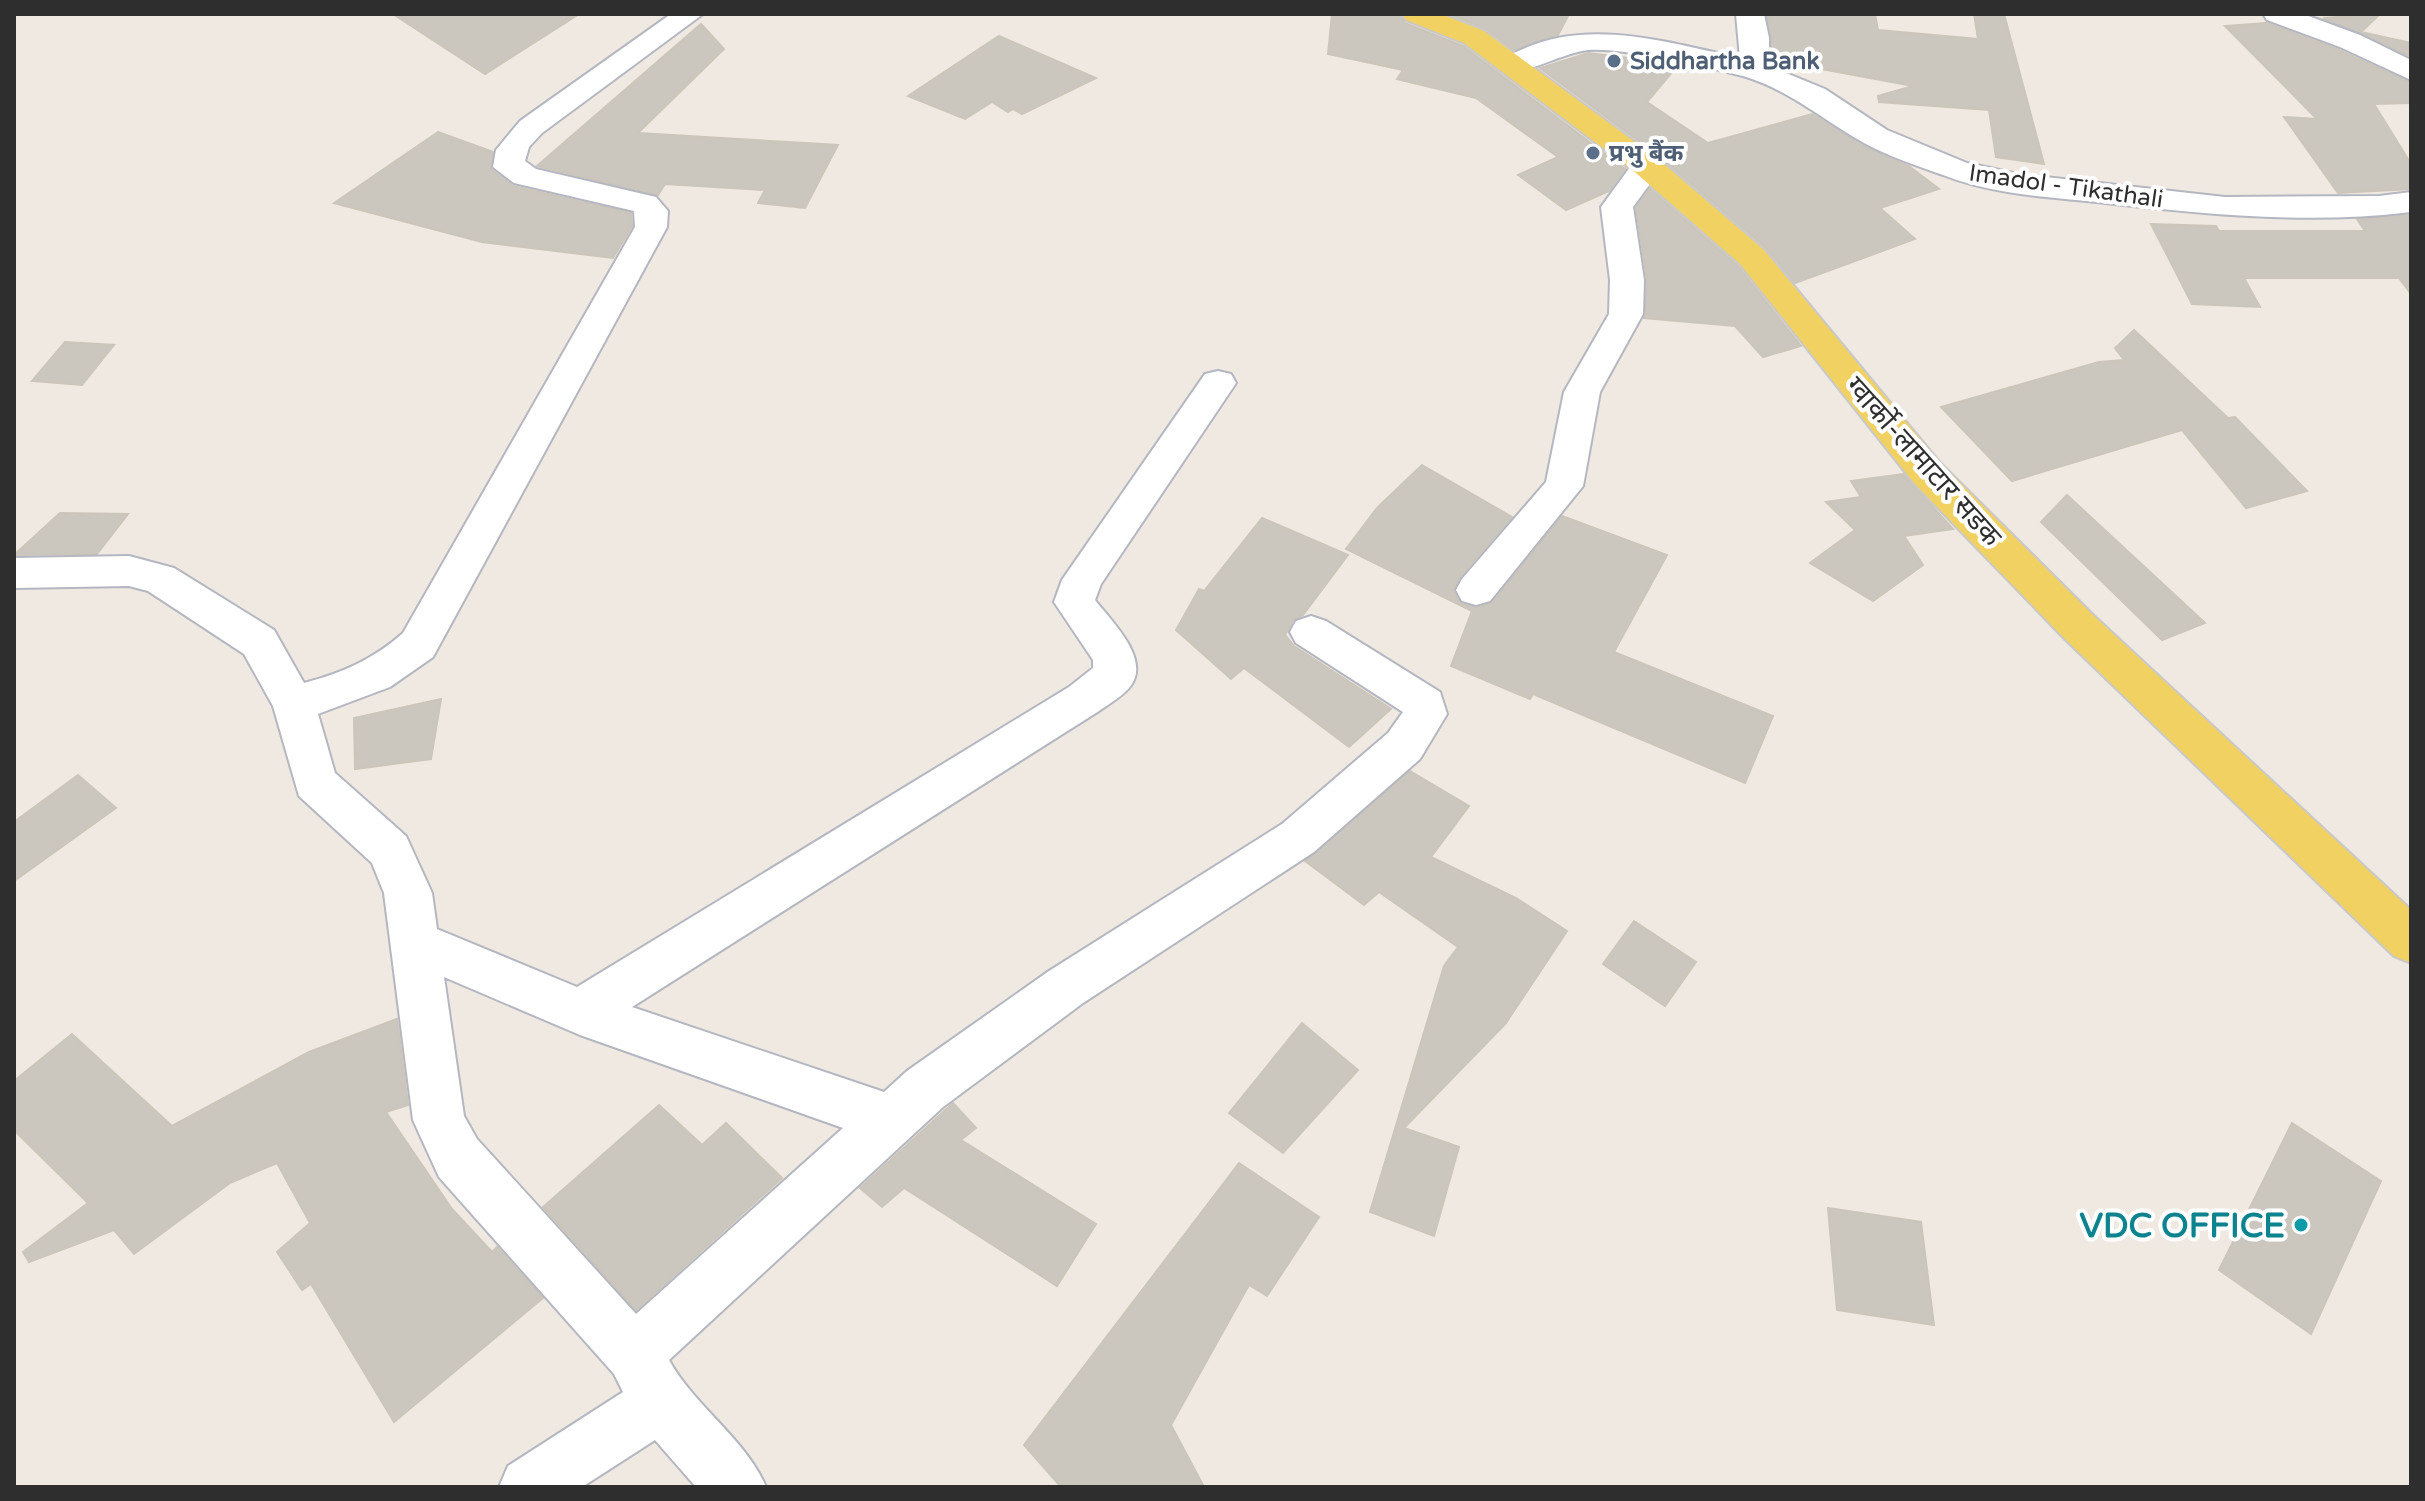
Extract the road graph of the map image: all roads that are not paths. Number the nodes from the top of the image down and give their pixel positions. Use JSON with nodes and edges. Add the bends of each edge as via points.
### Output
{"nodes":[{"id":1,"x":689,"y":14,"type":"edge"},
{"id":2,"x":1416,"y":14,"type":"edge"},
{"id":3,"x":1750,"y":14,"type":"edge"},
{"id":4,"x":2277,"y":14,"type":"edge"},
{"id":5,"x":1512,"y":65,"type":"junction"},
{"id":6,"x":1754,"y":70,"type":"junction"},
{"id":7,"x":2411,"y":71,"type":"edge"},
{"id":8,"x":1647,"y":166,"type":"junction"},
{"id":9,"x":2411,"y":202,"type":"edge"},
{"id":10,"x":1218,"y":383,"type":"dead end"},
{"id":11,"x":14,"y":573,"type":"edge"},
{"id":12,"x":1476,"y":590,"type":"dead end"},
{"id":13,"x":1311,"y":632,"type":"dead end"},
{"id":14,"x":294,"y":704,"type":"junction"},
{"id":15,"x":2411,"y":941,"type":"edge"},
{"id":16,"x":417,"y":943,"type":"junction"},
{"id":17,"x":580,"y":1012,"type":"junction"},
{"id":18,"x":891,"y":1120,"type":"junction"},
{"id":19,"x":647,"y":1378,"type":"junction"},
{"id":20,"x":529,"y":1487,"type":"edge"},
{"id":21,"x":736,"y":1487,"type":"edge"}],
"edges":[{"from":1,"to":14,"type":"street","via":[[514,144],[509,167],[525,176],[645,204],[652,211],[651,227],[418,645],[370,681]]},
{"from":2,"to":5,"type":"main road","name":"ग्वार्को-लामाटार सडक","via":[[1474,37]]},
{"from":3,"to":6,"type":"street"},
{"from":4,"to":7,"type":"street"},
{"from":5,"to":6,"type":"street","name":"Imadol - Tikathali","via":[[1547,49],[1591,41]]},
{"from":5,"to":8,"type":"main road","name":"ग्वार्को-लामाटार सडक"},
{"from":6,"to":9,"type":"street","name":"Imadol - Tikathali","via":[[1814,95],[1876,137],[1957,170],[2018,184],[2225,207]]},
{"from":8,"to":12,"type":"street","via":[[1617,207],[1626,314],[1582,392],[1564,486]]},
{"from":8,"to":15,"type":"main road","name":"ग्वार्को-लामाटार सडक","via":[[1752,257],[1938,484],[2080,628]]},
{"from":10,"to":17,"type":"street","via":[[1082,580],[1074,602],[1114,657],[1115,675]]},
{"from":11,"to":14,"type":"street","via":[[129,571],[160,579],[259,642]]},
{"from":13,"to":18,"type":"street","via":[[1425,704],[1425,714],[1404,746],[1298,838],[1066,987],[925,1089]]},
{"from":14,"to":16,"type":"street","via":[[315,783],[390,850],[408,893]]},
{"from":16,"to":17,"type":"street"},
{"from":16,"to":19,"type":"street","via":[[439,1120],[458,1158]]},
{"from":17,"to":18,"type":"street"},
{"from":18,"to":19,"type":"street"},
{"from":19,"to":20,"type":"street"},
{"from":19,"to":21,"type":"street"}]}
